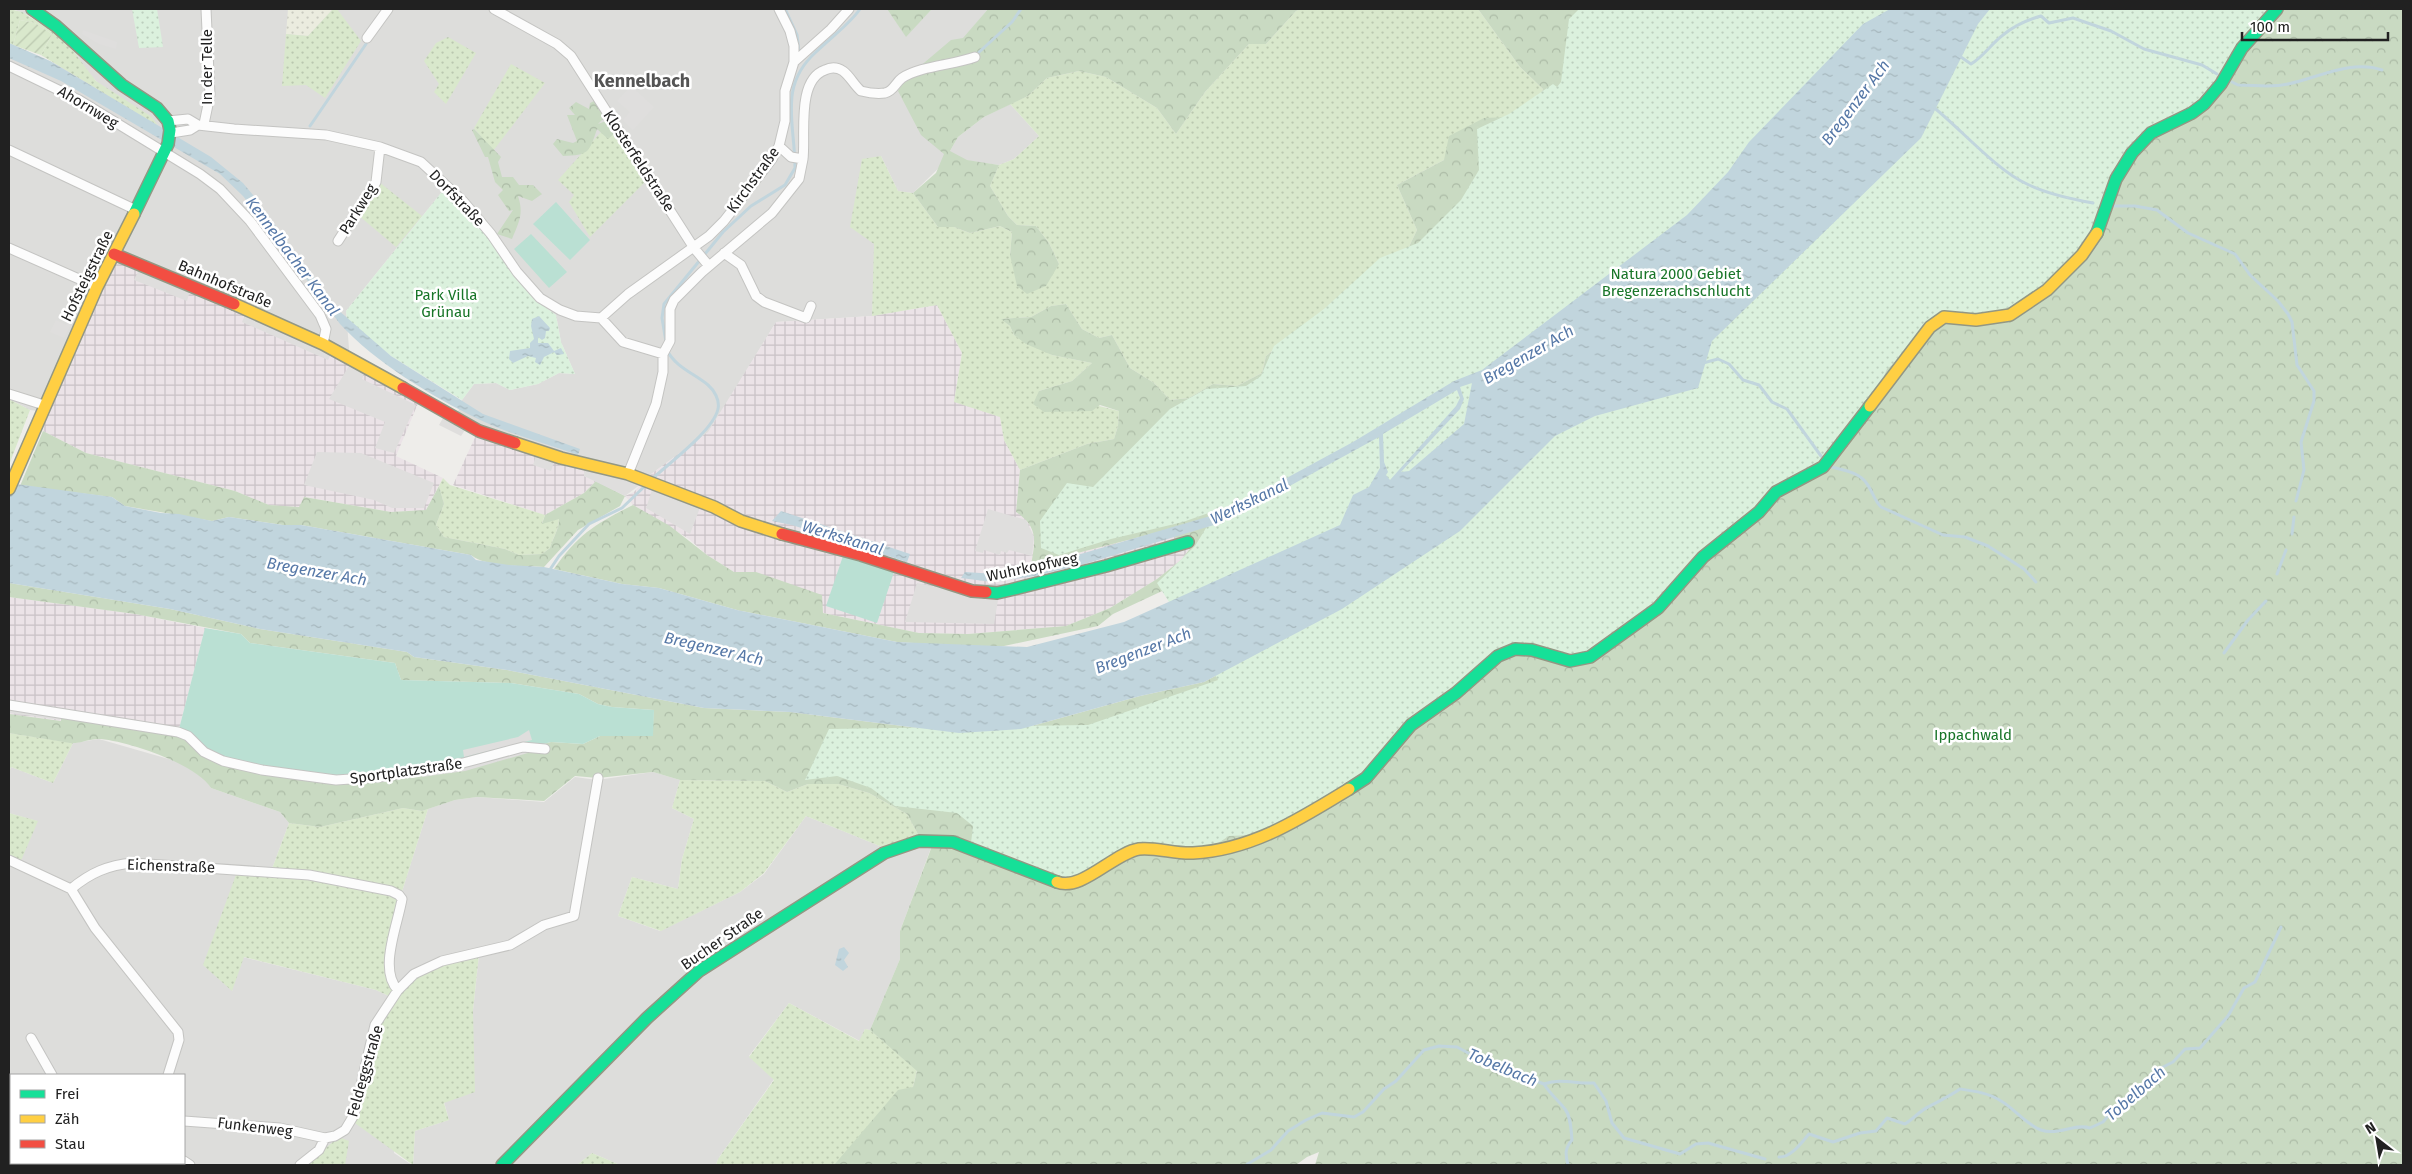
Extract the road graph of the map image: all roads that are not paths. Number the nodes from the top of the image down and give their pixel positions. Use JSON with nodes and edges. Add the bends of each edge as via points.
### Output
{"nodes":[{"id":1,"x":32,"y":9,"type":"edge"},
{"id":2,"x":206,"y":9,"type":"edge"},
{"id":3,"x":388,"y":9,"type":"edge"},
{"id":4,"x":494,"y":9,"type":"edge"},
{"id":5,"x":779,"y":9,"type":"edge"},
{"id":6,"x":849,"y":9,"type":"edge"},
{"id":7,"x":2277,"y":9,"type":"edge"},
{"id":8,"x":367,"y":38,"type":"dead end"},
{"id":9,"x":975,"y":57,"type":"dead end"},
{"id":10,"x":794,"y":62,"type":"junction"},
{"id":11,"x":9,"y":66,"type":"edge"},
{"id":12,"x":201,"y":124,"type":"junction"},
{"id":13,"x":169,"y":126,"type":"junction"},
{"id":14,"x":380,"y":146,"type":"junction"},
{"id":15,"x":779,"y":146,"type":"junction"},
{"id":16,"x":9,"y":150,"type":"edge"},
{"id":17,"x":164,"y":154,"type":"junction"},
{"id":18,"x":797,"y":158,"type":"junction"},
{"id":19,"x":136,"y":210,"type":"junction"},
{"id":20,"x":338,"y":241,"type":"dead end"},
{"id":21,"x":9,"y":248,"type":"edge"},
{"id":22,"x":696,"y":249,"type":"junction"},
{"id":23,"x":724,"y":253,"type":"junction"},
{"id":24,"x":114,"y":254,"type":"junction"},
{"id":25,"x":708,"y":264,"type":"junction"},
{"id":26,"x":97,"y":287,"type":"junction"},
{"id":27,"x":811,"y":306,"type":"dead end"},
{"id":28,"x":601,"y":318,"type":"junction"},
{"id":29,"x":323,"y":344,"type":"junction"},
{"id":30,"x":666,"y":350,"type":"junction"},
{"id":31,"x":9,"y":394,"type":"edge"},
{"id":32,"x":44,"y":405,"type":"junction"},
{"id":33,"x":628,"y":474,"type":"junction"},
{"id":34,"x":9,"y":489,"type":"edge"},
{"id":35,"x":1188,"y":542,"type":"dead end"},
{"id":36,"x":9,"y":705,"type":"edge"},
{"id":37,"x":545,"y":749,"type":"dead end"},
{"id":38,"x":598,"y":778,"type":"dead end"},
{"id":39,"x":9,"y":860,"type":"edge"},
{"id":40,"x":71,"y":889,"type":"junction"},
{"id":41,"x":398,"y":990,"type":"junction"},
{"id":42,"x":31,"y":1038,"type":"dead end"},
{"id":43,"x":51,"y":1074,"type":"edge"},
{"id":44,"x":168,"y":1074,"type":"edge"},
{"id":45,"x":185,"y":1121,"type":"edge"},
{"id":46,"x":325,"y":1138,"type":"junction"},
{"id":47,"x":300,"y":1165,"type":"edge"},
{"id":48,"x":502,"y":1165,"type":"edge"}],
"edges":[{"from":1,"to":13,"type":"street","via":[[52,20],[112,77],[161,112]]},
{"from":2,"to":12,"type":"street","name":"In der Telle","via":[[210,95]]},
{"from":3,"to":8,"type":"street"},
{"from":4,"to":22,"type":"street","name":"Klosterfeldstraße","via":[[571,56]]},
{"from":5,"to":10,"type":"street","name":"Kirchstraße","via":[[790,31]]},
{"from":6,"to":10,"type":"street"},
{"from":7,"to":48,"type":"street","name":"Bucher Straße","via":[[2242,48],[2221,84],[2204,104],[2156,130],[2132,153],[2116,179],[2099,230],[2082,255],[2047,290],[2010,316],[1976,320],[1944,317],[1930,327],[1823,467],[1776,492],[1759,512],[1703,558],[1658,608],[1590,657],[1570,661],[1532,650],[1515,649],[1498,656],[1456,693],[1411,725],[1366,778],[1292,824],[1258,840],[1192,853],[1139,849],[1076,882],[1061,884],[953,842],[919,841],[884,853],[712,960],[647,1018]]},
{"from":9,"to":18,"type":"street","via":[[956,64],[918,70],[901,79],[892,90],[872,93],[861,91],[843,71],[832,67],[822,70],[803,104]]},
{"from":10,"to":15,"type":"street","name":"Kirchstraße","via":[[785,91],[785,121]]},
{"from":11,"to":17,"type":"street","name":"Ahornweg","via":[[79,100]]},
{"from":12,"to":13,"type":"street","name":"Dorfstraße","via":[[190,130]]},
{"from":12,"to":14,"type":"street","name":"Dorfstraße","via":[[326,135]]},
{"from":13,"to":17,"type":"street","name":"Hofsteigstraße"},
{"from":14,"to":20,"type":"street","name":"Parkweg","via":[[376,182]]},
{"from":14,"to":28,"type":"street","name":"Dorfstraße","via":[[421,162],[452,188],[540,298],[576,316]]},
{"from":15,"to":18,"type":"street"},
{"from":15,"to":22,"type":"street","name":"Kirchstraße","via":[[724,220]]},
{"from":16,"to":19,"type":"street"},
{"from":17,"to":19,"type":"street","name":"Hofsteigstraße"},
{"from":17,"to":29,"type":"street","name":"Ahornweg","via":[[220,189],[250,221],[320,315],[326,329]]},
{"from":18,"to":23,"type":"street","via":[[799,179],[783,200]]},
{"from":19,"to":24,"type":"street","name":"Hofsteigstraße"},
{"from":21,"to":26,"type":"street"},
{"from":22,"to":25,"type":"street","name":"Klosterfeldstraße"},
{"from":22,"to":28,"type":"street","name":"Kirchstraße","via":[[665,266]]},
{"from":23,"to":25,"type":"street"},
{"from":23,"to":27,"type":"street","via":[[741,265],[756,296],[764,302],[806,318]]},
{"from":24,"to":26,"type":"street","name":"Hofsteigstraße"},
{"from":24,"to":29,"type":"street","name":"Bahnhofstraße"},
{"from":25,"to":30,"type":"street","via":[[674,300],[670,309]]},
{"from":26,"to":32,"type":"street","name":"Hofsteigstraße"},
{"from":28,"to":30,"type":"street","via":[[623,342]]},
{"from":29,"to":33,"type":"street","name":"Bahnhofstraße","via":[[479,431],[561,458]]},
{"from":30,"to":33,"type":"street","via":[[656,404]]},
{"from":31,"to":32,"type":"street"},
{"from":32,"to":34,"type":"street","name":"Hofsteigstraße"},
{"from":33,"to":35,"type":"street","name":"Wuhrkopfweg","via":[[714,507],[741,521],[984,593],[1010,590]]},
{"from":36,"to":37,"type":"street","name":"Sportplatzstraße","via":[[178,732],[188,736],[204,752],[223,761],[336,780],[380,777],[463,763],[523,747]]},
{"from":38,"to":41,"type":"street","name":"Feldeggstraße","via":[[574,916],[544,925],[510,945],[442,960],[414,974]]},
{"from":39,"to":40,"type":"street"},
{"from":40,"to":41,"type":"street","name":"Eichenstraße","via":[[98,870],[133,863],[309,875],[391,891],[402,899],[389,967],[391,979]]},
{"from":40,"to":44,"type":"street","via":[[95,928],[178,1032]]},
{"from":41,"to":46,"type":"street","name":"Feldeggstraße","via":[[375,1025],[354,1115],[345,1130]]},
{"from":42,"to":43,"type":"street"},
{"from":45,"to":46,"type":"street","name":"Funkenweg","via":[[280,1128]]},
{"from":46,"to":47,"type":"street","name":"Feldeggstraße","via":[[319,1150]]}]}
